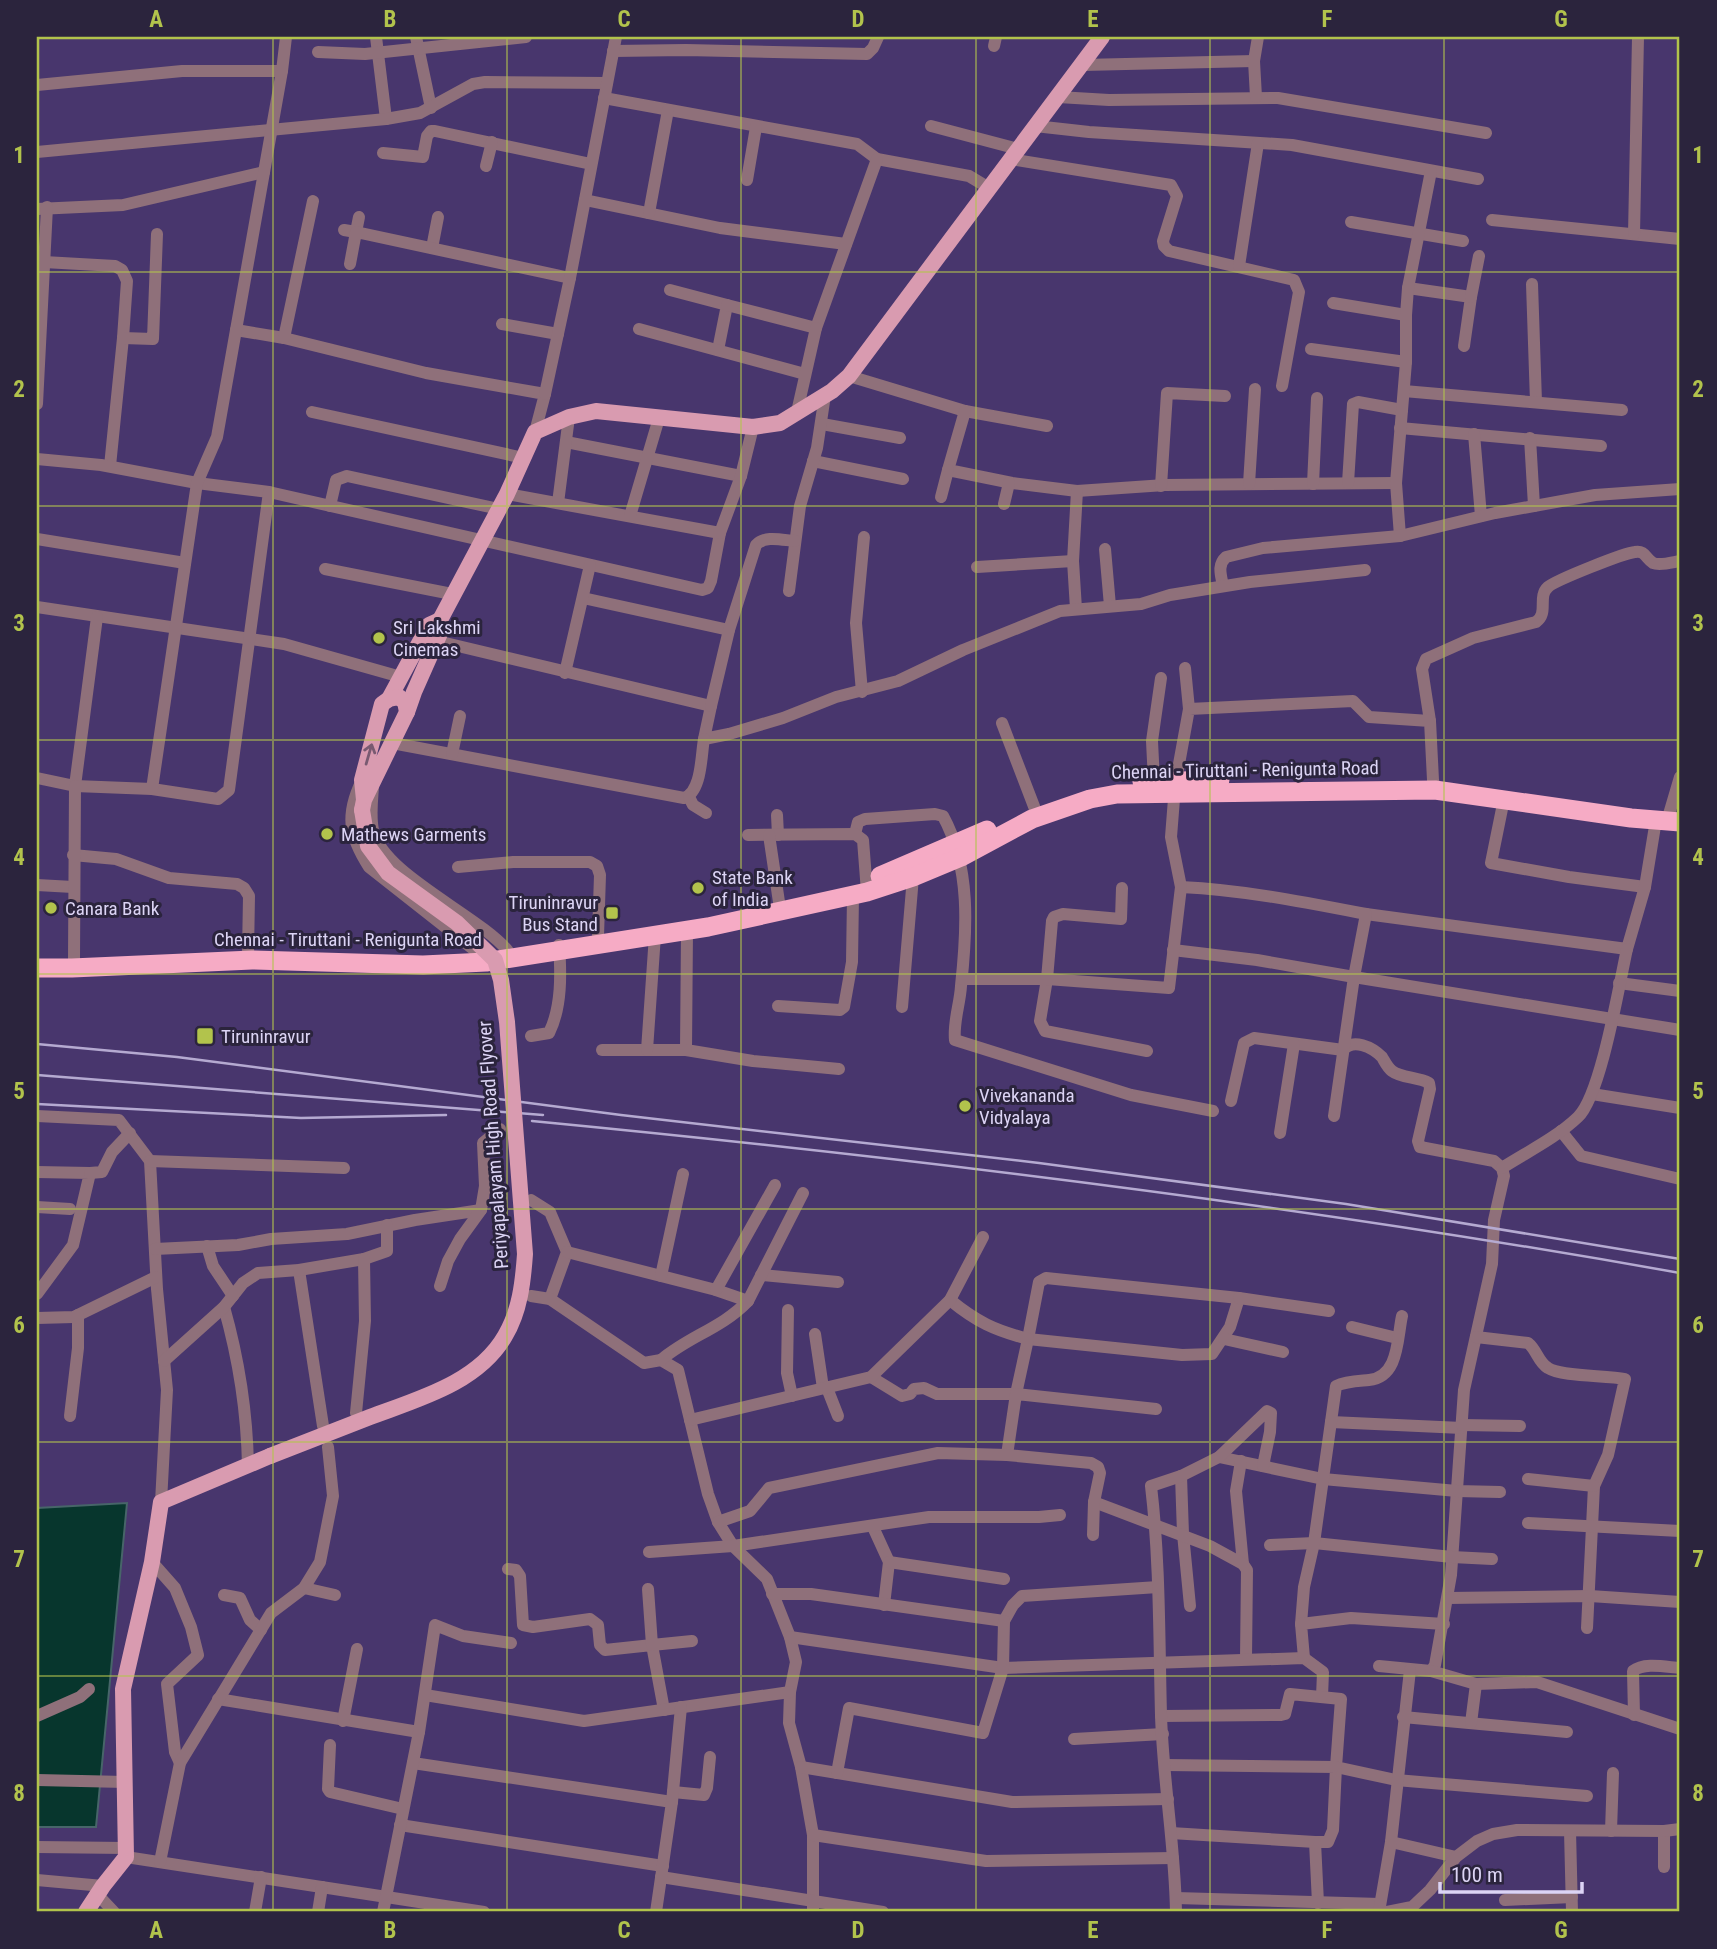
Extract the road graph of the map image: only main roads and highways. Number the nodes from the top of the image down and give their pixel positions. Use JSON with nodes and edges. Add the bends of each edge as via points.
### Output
{"nodes":[{"id":1,"x":1102,"y":37,"type":"edge"},
{"id":2,"x":440,"y":620,"type":"junction"},
{"id":3,"x":389,"y":699,"type":"junction"},
{"id":4,"x":407,"y":712,"type":"junction"},
{"id":5,"x":367,"y":782,"type":"junction"},
{"id":6,"x":1434,"y":785,"type":"junction"},
{"id":7,"x":1176,"y":787,"type":"junction"},
{"id":8,"x":1671,"y":817,"type":"edge"},
{"id":9,"x":958,"y":851,"type":"junction"},
{"id":10,"x":862,"y":890,"type":"junction"},
{"id":11,"x":559,"y":946,"type":"junction"},
{"id":12,"x":37,"y":960,"type":"edge"},
{"id":13,"x":37,"y":968,"type":"edge"},
{"id":14,"x":88,"y":1911,"type":"edge"}],
"edges":[{"from":1,"to":2,"type":"main road","via":[[849,376],[780,423],[753,427],[596,411],[535,432],[508,494]]},
{"from":2,"to":3,"type":"main road","via":[[429,625]]},
{"from":2,"to":4,"type":"main road","via":[[441,631]]},
{"from":3,"to":4,"type":"main road","via":[[399,697]]},
{"from":5,"to":3,"type":"main road","one_way":true,"via":[[382,704]]},
{"from":4,"to":5,"type":"main road"},
{"from":5,"to":14,"type":"main road","name":"Periyapalayam High Road Flyover","bridge":true,"via":[[363,805],[368,846],[388,873],[457,923],[495,960],[501,980],[525,1254],[516,1311],[491,1355],[444,1389],[160,1502],[152,1562],[123,1689],[126,1852]]},
{"from":6,"to":7,"type":"highway","name":"Chennai - Tiruttani - Renigunta Road"},
{"from":6,"to":8,"type":"highway","name":"Chennai - Tiruttani - Renigunta Road"},
{"from":6,"to":8,"type":"highway","name":"Chennai - Tiruttani - Renigunta Road","via":[[1504,799]]},
{"from":7,"to":9,"type":"highway","name":"Chennai - Tiruttani - Renigunta Road","via":[[1090,799]]},
{"from":7,"to":9,"type":"highway","name":"Chennai - Tiruttani - Renigunta Road","via":[[1154,781],[1062,796]]},
{"from":9,"to":10,"type":"highway","name":"Chennai - Tiruttani - Renigunta Road"},
{"from":9,"to":10,"type":"highway","name":"Chennai - Tiruttani - Renigunta Road","via":[[912,877]]},
{"from":10,"to":11,"type":"highway","name":"Chennai - Tiruttani - Renigunta Road"},
{"from":10,"to":11,"type":"highway","name":"Chennai - Tiruttani - Renigunta Road","via":[[687,931]]},
{"from":11,"to":12,"type":"highway","name":"Chennai - Tiruttani - Renigunta Road","via":[[480,955],[248,953]]},
{"from":11,"to":13,"type":"highway","name":"Chennai - Tiruttani - Renigunta Road","via":[[486,962],[423,965],[252,960]]}]}
